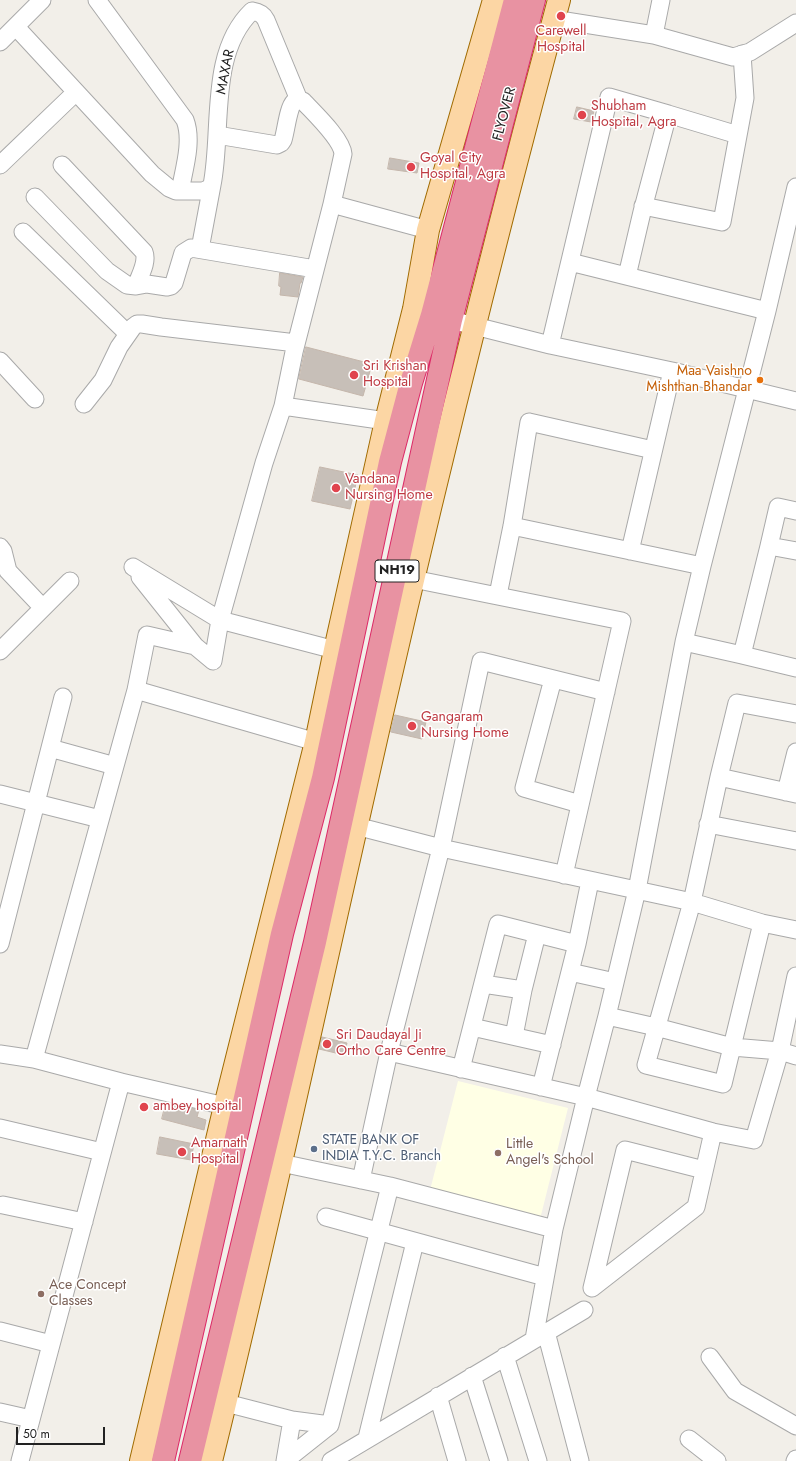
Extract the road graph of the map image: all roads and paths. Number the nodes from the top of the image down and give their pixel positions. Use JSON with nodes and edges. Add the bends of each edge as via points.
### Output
{"nodes":[{"id":1,"x":42,"y":0,"type":"edge"},
{"id":2,"x":96,"y":0,"type":"edge"},
{"id":3,"x":494,"y":0,"type":"edge"},
{"id":4,"x":516,"y":0,"type":"edge"},
{"id":5,"x":534,"y":0,"type":"edge"},
{"id":6,"x":660,"y":0,"type":"edge"},
{"id":7,"x":262,"y":8,"type":"edge"},
{"id":8,"x":556,"y":10,"type":"edge"},
{"id":9,"x":796,"y":23,"type":"edge"},
{"id":10,"x":16,"y":27,"type":"junction"},
{"id":11,"x":654,"y":35,"type":"junction"},
{"id":12,"x":0,"y":42,"type":"edge"},
{"id":13,"x":742,"y":54,"type":"junction"},
{"id":14,"x":76,"y":92,"type":"junction"},
{"id":15,"x":299,"y":100,"type":"junction"},
{"id":16,"x":668,"y":114,"type":"junction"},
{"id":17,"x":738,"y":134,"type":"junction"},
{"id":18,"x":217,"y":136,"type":"junction"},
{"id":19,"x":0,"y":165,"type":"edge"},
{"id":20,"x":62,"y":165,"type":"dead end"},
{"id":21,"x":212,"y":185,"type":"junction"},
{"id":22,"x":180,"y":191,"type":"junction"},
{"id":23,"x":795,"y":195,"type":"edge"},
{"id":24,"x":35,"y":197,"type":"dead end"},
{"id":25,"x":332,"y":204,"type":"junction"},
{"id":26,"x":643,"y":206,"type":"junction"},
{"id":27,"x":428,"y":230,"type":"junction"},
{"id":28,"x":23,"y":232,"type":"dead end"},
{"id":29,"x":200,"y":249,"type":"junction"},
{"id":30,"x":570,"y":262,"type":"junction"},
{"id":31,"x":315,"y":269,"type":"junction"},
{"id":32,"x":627,"y":276,"type":"junction"},
{"id":33,"x":136,"y":286,"type":"junction"},
{"id":34,"x":767,"y":311,"type":"junction"},
{"id":35,"x":432,"y":315,"type":"junction"},
{"id":36,"x":475,"y":327,"type":"junction"},
{"id":37,"x":128,"y":334,"type":"junction"},
{"id":38,"x":296,"y":343,"type":"junction"},
{"id":39,"x":550,"y":345,"type":"junction"},
{"id":40,"x":0,"y":361,"type":"edge"},
{"id":41,"x":672,"y":371,"type":"junction"},
{"id":42,"x":747,"y":390,"type":"junction"},
{"id":43,"x":35,"y":399,"type":"dead end"},
{"id":44,"x":796,"y":401,"type":"edge"},
{"id":45,"x":84,"y":404,"type":"dead end"},
{"id":46,"x":283,"y":406,"type":"junction"},
{"id":47,"x":386,"y":422,"type":"junction"},
{"id":48,"x":653,"y":450,"type":"junction"},
{"id":49,"x":796,"y":510,"type":"edge"},
{"id":50,"x":512,"y":526,"type":"junction"},
{"id":51,"x":768,"y":546,"type":"junction"},
{"id":52,"x":0,"y":547,"type":"edge"},
{"id":53,"x":630,"y":551,"type":"junction"},
{"id":54,"x":796,"y":552,"type":"edge"},
{"id":55,"x":702,"y":566,"type":"junction"},
{"id":56,"x":413,"y":579,"type":"junction"},
{"id":57,"x":70,"y":582,"type":"dead end"},
{"id":58,"x":498,"y":595,"type":"junction"},
{"id":59,"x":44,"y":608,"type":"junction"},
{"id":60,"x":220,"y":620,"type":"junction"},
{"id":61,"x":684,"y":642,"type":"junction"},
{"id":62,"x":195,"y":646,"type":"junction"},
{"id":63,"x":335,"y":650,"type":"junction"},
{"id":64,"x":0,"y":651,"type":"edge"},
{"id":65,"x":742,"y":655,"type":"junction"},
{"id":66,"x":796,"y":668,"type":"edge"},
{"id":67,"x":553,"y":679,"type":"junction"},
{"id":68,"x":136,"y":690,"type":"junction"},
{"id":69,"x":606,"y":692,"type":"junction"},
{"id":70,"x":63,"y":697,"type":"dead end"},
{"id":71,"x":796,"y":714,"type":"edge"},
{"id":72,"x":316,"y":742,"type":"junction"},
{"id":73,"x":50,"y":748,"type":"junction"},
{"id":74,"x":796,"y":752,"type":"edge"},
{"id":75,"x":115,"y":766,"type":"junction"},
{"id":76,"x":719,"y":777,"type":"junction"},
{"id":77,"x":791,"y":793,"type":"edge"},
{"id":78,"x":0,"y":794,"type":"edge"},
{"id":79,"x":36,"y":803,"type":"junction"},
{"id":80,"x":580,"y":804,"type":"junction"},
{"id":81,"x":100,"y":819,"type":"junction"},
{"id":82,"x":349,"y":824,"type":"junction"},
{"id":83,"x":708,"y":824,"type":"junction"},
{"id":84,"x":796,"y":841,"type":"edge"},
{"id":85,"x":441,"y":848,"type":"junction"},
{"id":86,"x":564,"y":875,"type":"junction"},
{"id":87,"x":590,"y":881,"type":"junction"},
{"id":88,"x":636,"y":890,"type":"junction"},
{"id":89,"x":692,"y":902,"type":"junction"},
{"id":90,"x":762,"y":923,"type":"junction"},
{"id":91,"x":796,"y":930,"type":"edge"},
{"id":92,"x":537,"y":934,"type":"junction"},
{"id":93,"x":0,"y":944,"type":"edge"},
{"id":94,"x":577,"y":944,"type":"junction"},
{"id":95,"x":570,"y":972,"type":"junction"},
{"id":96,"x":796,"y":976,"type":"edge"},
{"id":97,"x":615,"y":982,"type":"junction"},
{"id":98,"x":483,"y":984,"type":"junction"},
{"id":99,"x":523,"y":990,"type":"junction"},
{"id":100,"x":607,"y":1016,"type":"junction"},
{"id":101,"x":472,"y":1027,"type":"junction"},
{"id":102,"x":656,"y":1027,"type":"junction"},
{"id":103,"x":514,"y":1036,"type":"junction"},
{"id":104,"x":552,"y":1045,"type":"junction"},
{"id":105,"x":732,"y":1047,"type":"junction"},
{"id":106,"x":780,"y":1051,"type":"junction"},
{"id":107,"x":389,"y":1052,"type":"junction"},
{"id":108,"x":0,"y":1054,"type":"edge"},
{"id":109,"x":796,"y":1056,"type":"edge"},
{"id":110,"x":34,"y":1059,"type":"junction"},
{"id":111,"x":462,"y":1069,"type":"junction"},
{"id":112,"x":121,"y":1082,"type":"junction"},
{"id":113,"x":541,"y":1087,"type":"junction"},
{"id":114,"x":586,"y":1097,"type":"junction"},
{"id":115,"x":225,"y":1106,"type":"junction"},
{"id":116,"x":0,"y":1128,"type":"edge"},
{"id":117,"x":713,"y":1132,"type":"junction"},
{"id":118,"x":102,"y":1152,"type":"junction"},
{"id":119,"x":281,"y":1163,"type":"junction"},
{"id":120,"x":704,"y":1170,"type":"junction"},
{"id":121,"x":361,"y":1180,"type":"junction"},
{"id":122,"x":390,"y":1186,"type":"junction"},
{"id":123,"x":1,"y":1208,"type":"edge"},
{"id":124,"x":326,"y":1217,"type":"dead end"},
{"id":125,"x":84,"y":1222,"type":"junction"},
{"id":126,"x":554,"y":1229,"type":"junction"},
{"id":127,"x":378,"y":1232,"type":"junction"},
{"id":128,"x":415,"y":1242,"type":"junction"},
{"id":129,"x":545,"y":1277,"type":"junction"},
{"id":130,"x":584,"y":1310,"type":"dead end"},
{"id":131,"x":0,"y":1331,"type":"edge"},
{"id":132,"x":540,"y":1336,"type":"junction"},
{"id":133,"x":51,"y":1344,"type":"junction"},
{"id":134,"x":505,"y":1356,"type":"junction"},
{"id":135,"x":710,"y":1357,"type":"dead end"},
{"id":136,"x":472,"y":1376,"type":"junction"},
{"id":137,"x":438,"y":1396,"type":"junction"},
{"id":138,"x":226,"y":1402,"type":"junction"},
{"id":139,"x":0,"y":1412,"type":"edge"},
{"id":140,"x":31,"y":1419,"type":"junction"},
{"id":141,"x":292,"y":1420,"type":"junction"},
{"id":142,"x":330,"y":1425,"type":"junction"},
{"id":143,"x":796,"y":1426,"type":"edge"},
{"id":144,"x":367,"y":1438,"type":"junction"},
{"id":145,"x":689,"y":1439,"type":"dead end"},
{"id":146,"x":285,"y":1460,"type":"edge"},
{"id":147,"x":335,"y":1460,"type":"edge"},
{"id":148,"x":20,"y":1461,"type":"edge"},
{"id":149,"x":141,"y":1461,"type":"edge"},
{"id":150,"x":163,"y":1461,"type":"edge"},
{"id":151,"x":190,"y":1461,"type":"edge"},
{"id":152,"x":211,"y":1461,"type":"edge"},
{"id":153,"x":457,"y":1461,"type":"edge"},
{"id":154,"x":499,"y":1461,"type":"edge"},
{"id":155,"x":538,"y":1461,"type":"edge"},
{"id":156,"x":580,"y":1461,"type":"edge"},
{"id":157,"x":717,"y":1461,"type":"edge"}],
"edges":[{"from":1,"to":10,"type":"street"},
{"from":2,"to":22,"type":"street","via":[[185,120],[189,139]]},
{"from":3,"to":27,"type":"main road"},
{"from":4,"to":35,"type":"highway","name":"FLYOVER","number":"NH19"},
{"from":5,"to":35,"type":"highway","name":"FLYOVER","number":"NH19"},
{"from":6,"to":11,"type":"street"},
{"from":7,"to":15,"type":"street","name":"MAXAR"},
{"from":7,"to":18,"type":"street","name":"MAXAR","via":[[252,11],[241,23],[225,60]]},
{"from":8,"to":11,"type":"street"},
{"from":8,"to":36,"type":"main road"},
{"from":9,"to":13,"type":"street","via":[[750,52]]},
{"from":10,"to":12,"type":"street"},
{"from":10,"to":14,"type":"street"},
{"from":11,"to":13,"type":"street","via":[[733,57]]},
{"from":13,"to":17,"type":"street","via":[[745,98]]},
{"from":14,"to":19,"type":"street"},
{"from":14,"to":22,"type":"street","via":[[152,174],[169,188]]},
{"from":15,"to":18,"type":"street","via":[[292,106],[283,140],[277,145]]},
{"from":15,"to":25,"type":"street","via":[[303,101],[343,150]]},
{"from":16,"to":17,"type":"street"},
{"from":16,"to":26,"type":"street"},
{"from":16,"to":30,"type":"street","via":[[609,97]]},
{"from":17,"to":26,"type":"street","via":[[722,222]]},
{"from":18,"to":21,"type":"street","name":"MAXAR"},
{"from":20,"to":33,"type":"street","via":[[144,252],[145,262]]},
{"from":21,"to":22,"type":"street","via":[[203,191]]},
{"from":21,"to":29,"type":"street","name":"MAXAR"},
{"from":23,"to":34,"type":"street"},
{"from":24,"to":33,"type":"street","via":[[107,271],[127,285]]},
{"from":25,"to":27,"type":"street"},
{"from":25,"to":31,"type":"street"},
{"from":26,"to":32,"type":"street"},
{"from":27,"to":35,"type":"main road"},
{"from":28,"to":37,"type":"street"},
{"from":29,"to":31,"type":"street"},
{"from":29,"to":33,"type":"street","via":[[191,248],[183,253],[171,286]]},
{"from":30,"to":32,"type":"street"},
{"from":30,"to":39,"type":"street"},
{"from":31,"to":38,"type":"street"},
{"from":32,"to":34,"type":"street"},
{"from":34,"to":42,"type":"street"},
{"from":35,"to":36,"type":"street"},
{"from":35,"to":47,"type":"main road"},
{"from":35,"to":82,"type":"highway","number":"NH19"},
{"from":35,"to":150,"type":"highway","number":"NH19","via":[[390,462],[323,778],[282,934]]},
{"from":36,"to":39,"type":"street"},
{"from":36,"to":56,"type":"main road"},
{"from":37,"to":38,"type":"street","via":[[137,324],[142,324]]},
{"from":37,"to":45,"type":"street","via":[[103,380]]},
{"from":38,"to":46,"type":"street"},
{"from":39,"to":41,"type":"street"},
{"from":40,"to":43,"type":"street"},
{"from":41,"to":42,"type":"street"},
{"from":41,"to":48,"type":"street"},
{"from":42,"to":44,"type":"street"},
{"from":42,"to":55,"type":"street"},
{"from":46,"to":47,"type":"street"},
{"from":46,"to":60,"type":"street","via":[[264,463]]},
{"from":47,"to":63,"type":"main road"},
{"from":48,"to":50,"type":"street","via":[[529,422]]},
{"from":48,"to":53,"type":"street"},
{"from":49,"to":51,"type":"street","via":[[778,507]]},
{"from":50,"to":53,"type":"street"},
{"from":50,"to":58,"type":"street"},
{"from":51,"to":54,"type":"street"},
{"from":51,"to":65,"type":"street"},
{"from":52,"to":59,"type":"street","via":[[8,571]]},
{"from":53,"to":55,"type":"street"},
{"from":55,"to":61,"type":"street"},
{"from":56,"to":58,"type":"street"},
{"from":56,"to":82,"type":"main road"},
{"from":57,"to":59,"type":"street"},
{"from":58,"to":69,"type":"street","via":[[622,621]]},
{"from":59,"to":64,"type":"street"},
{"from":60,"to":62,"type":"street","via":[[213,661]]},
{"from":60,"to":62,"type":"street","via":[[133,567]]},
{"from":60,"to":63,"type":"street"},
{"from":61,"to":65,"type":"street"},
{"from":61,"to":88,"type":"street"},
{"from":62,"to":68,"type":"street","via":[[147,635]]},
{"from":63,"to":72,"type":"main road"},
{"from":65,"to":66,"type":"street"},
{"from":67,"to":69,"type":"street"},
{"from":67,"to":80,"type":"street","via":[[524,788]]},
{"from":67,"to":85,"type":"street","via":[[481,662]]},
{"from":68,"to":72,"type":"street"},
{"from":68,"to":75,"type":"street"},
{"from":69,"to":80,"type":"street"},
{"from":70,"to":73,"type":"street"},
{"from":71,"to":76,"type":"street","via":[[737,703]]},
{"from":72,"to":115,"type":"main road"},
{"from":73,"to":75,"type":"street"},
{"from":73,"to":79,"type":"street"},
{"from":74,"to":77,"type":"street"},
{"from":75,"to":81,"type":"street"},
{"from":76,"to":77,"type":"street"},
{"from":76,"to":83,"type":"street"},
{"from":78,"to":79,"type":"street"},
{"from":79,"to":81,"type":"street"},
{"from":79,"to":93,"type":"street"},
{"from":80,"to":86,"type":"street"},
{"from":81,"to":110,"type":"street"},
{"from":82,"to":85,"type":"street"},
{"from":82,"to":119,"type":"main road"},
{"from":82,"to":151,"type":"highway","number":"NH19","via":[[313,950]]},
{"from":83,"to":84,"type":"street"},
{"from":83,"to":89,"type":"street"},
{"from":85,"to":86,"type":"street"},
{"from":85,"to":107,"type":"street"},
{"from":86,"to":87,"type":"street"},
{"from":87,"to":88,"type":"street"},
{"from":87,"to":94,"type":"street"},
{"from":88,"to":89,"type":"street"},
{"from":88,"to":97,"type":"street"},
{"from":89,"to":90,"type":"street"},
{"from":89,"to":102,"type":"street"},
{"from":90,"to":91,"type":"street"},
{"from":90,"to":105,"type":"street"},
{"from":92,"to":94,"type":"street"},
{"from":92,"to":98,"type":"street","via":[[498,924]]},
{"from":92,"to":99,"type":"street"},
{"from":94,"to":95,"type":"street"},
{"from":95,"to":97,"type":"street"},
{"from":95,"to":104,"type":"street"},
{"from":96,"to":106,"type":"street"},
{"from":97,"to":100,"type":"street"},
{"from":98,"to":99,"type":"street"},
{"from":98,"to":101,"type":"street"},
{"from":99,"to":103,"type":"street"},
{"from":100,"to":102,"type":"street"},
{"from":100,"to":114,"type":"street"},
{"from":101,"to":103,"type":"street"},
{"from":101,"to":111,"type":"street"},
{"from":102,"to":105,"type":"street"},
{"from":102,"to":105,"type":"street","via":[[646,1065],[723,1084]]},
{"from":103,"to":104,"type":"street"},
{"from":104,"to":113,"type":"street"},
{"from":105,"to":106,"type":"street"},
{"from":106,"to":109,"type":"street"},
{"from":106,"to":117,"type":"street","via":[[754,1140]]},
{"from":107,"to":111,"type":"street"},
{"from":107,"to":121,"type":"street"},
{"from":108,"to":110,"type":"street"},
{"from":110,"to":112,"type":"street"},
{"from":111,"to":113,"type":"street"},
{"from":112,"to":115,"type":"street"},
{"from":112,"to":118,"type":"street"},
{"from":113,"to":114,"type":"street"},
{"from":114,"to":117,"type":"street"},
{"from":114,"to":126,"type":"street"},
{"from":115,"to":149,"type":"main road"},
{"from":116,"to":118,"type":"street"},
{"from":117,"to":120,"type":"street"},
{"from":118,"to":125,"type":"street"},
{"from":119,"to":121,"type":"street"},
{"from":119,"to":138,"type":"main road"},
{"from":120,"to":120,"type":"street","via":[[625,1150],[592,1288],[696,1207]]},
{"from":121,"to":122,"type":"street"},
{"from":122,"to":126,"type":"street"},
{"from":122,"to":127,"type":"street"},
{"from":123,"to":125,"type":"street"},
{"from":124,"to":127,"type":"street"},
{"from":125,"to":133,"type":"street"},
{"from":126,"to":129,"type":"street"},
{"from":127,"to":128,"type":"street"},
{"from":127,"to":142,"type":"street"},
{"from":128,"to":129,"type":"street"},
{"from":128,"to":144,"type":"street"},
{"from":129,"to":132,"type":"street"},
{"from":130,"to":132,"type":"street"},
{"from":131,"to":133,"type":"street"},
{"from":132,"to":134,"type":"street"},
{"from":132,"to":156,"type":"street"},
{"from":133,"to":140,"type":"street"},
{"from":134,"to":136,"type":"street"},
{"from":134,"to":155,"type":"street"},
{"from":135,"to":143,"type":"street","via":[[735,1391]]},
{"from":136,"to":137,"type":"street"},
{"from":136,"to":154,"type":"street"},
{"from":137,"to":144,"type":"street"},
{"from":137,"to":153,"type":"street"},
{"from":138,"to":141,"type":"street"},
{"from":138,"to":152,"type":"main road"},
{"from":139,"to":140,"type":"street"},
{"from":140,"to":148,"type":"street"},
{"from":141,"to":142,"type":"street"},
{"from":141,"to":146,"type":"street"},
{"from":142,"to":146,"type":"street"},
{"from":144,"to":147,"type":"street"},
{"from":145,"to":157,"type":"street"}]}
